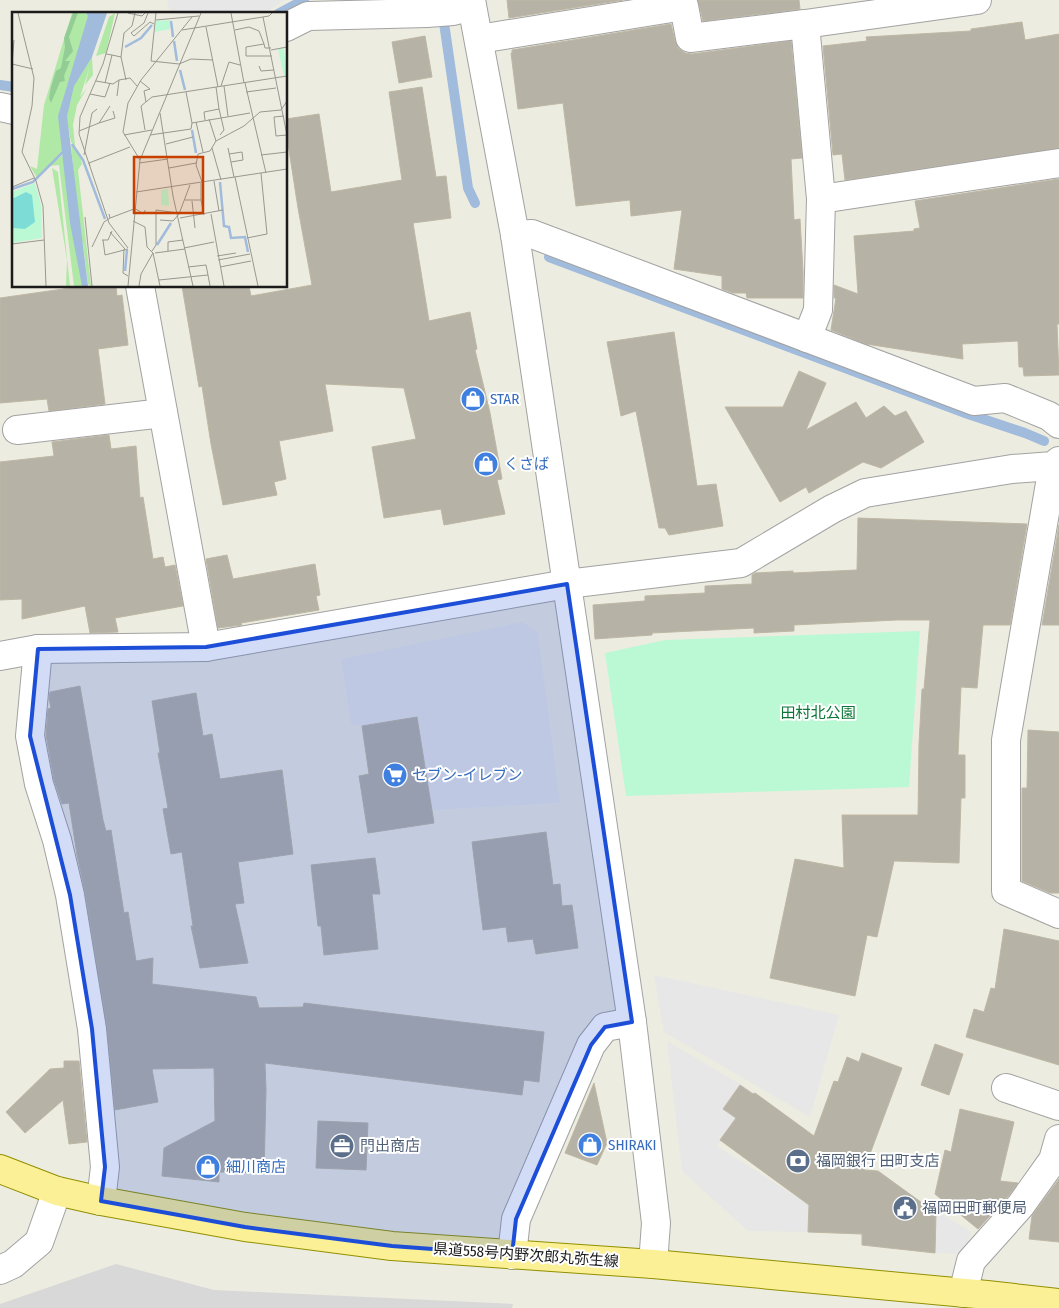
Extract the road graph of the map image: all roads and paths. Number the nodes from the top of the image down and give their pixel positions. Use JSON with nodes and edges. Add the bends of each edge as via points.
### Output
{"nodes":[{"id":1,"x":977,"y":0,"type":"edge"},
{"id":2,"x":472,"y":3,"type":"edge"},
{"id":3,"x":805,"y":24,"type":"junction"},
{"id":4,"x":288,"y":27,"type":"edge"},
{"id":5,"x":479,"y":39,"type":"junction"},
{"id":6,"x":1059,"y":163,"type":"edge"},
{"id":7,"x":820,"y":199,"type":"junction"},
{"id":8,"x":515,"y":235,"type":"junction"},
{"id":9,"x":140,"y":288,"type":"edge"},
{"id":10,"x":807,"y":338,"type":"junction"},
{"id":11,"x":163,"y":413,"type":"junction"},
{"id":12,"x":1059,"y":424,"type":"edge"},
{"id":13,"x":17,"y":430,"type":"dead end"},
{"id":14,"x":1056,"y":463,"type":"edge"},
{"id":15,"x":567,"y":584,"type":"junction"},
{"id":16,"x":206,"y":647,"type":"junction"},
{"id":17,"x":38,"y":649,"type":"junction"},
{"id":18,"x":0,"y":656,"type":"edge"},
{"id":19,"x":1059,"y":914,"type":"edge"},
{"id":20,"x":632,"y":1022,"type":"junction"},
{"id":21,"x":1006,"y":1088,"type":"dead end"},
{"id":22,"x":1059,"y":1106,"type":"edge"},
{"id":23,"x":1059,"y":1139,"type":"edge"},
{"id":24,"x":0,"y":1170,"type":"edge"},
{"id":25,"x":57,"y":1191,"type":"junction"},
{"id":26,"x":101,"y":1201,"type":"junction"},
{"id":27,"x":512,"y":1254,"type":"junction"},
{"id":28,"x":653,"y":1264,"type":"junction"},
{"id":29,"x":0,"y":1270,"type":"edge"},
{"id":30,"x":981,"y":1299,"type":"edge"},
{"id":31,"x":1059,"y":1304,"type":"edge"}],
"edges":[{"from":1,"to":3,"type":"street"},
{"from":2,"to":4,"type":"street","via":[[453,11],[427,14],[308,16]]},
{"from":2,"to":5,"type":"street"},
{"from":3,"to":5,"type":"street","via":[[690,38],[684,6]]},
{"from":3,"to":7,"type":"street"},
{"from":5,"to":8,"type":"street"},
{"from":6,"to":7,"type":"street"},
{"from":7,"to":10,"type":"street","via":[[818,310]]},
{"from":8,"to":10,"type":"street","via":[[532,234]]},
{"from":8,"to":15,"type":"street"},
{"from":9,"to":11,"type":"street"},
{"from":10,"to":12,"type":"street","via":[[974,401],[1005,398],[1049,416]]},
{"from":11,"to":13,"type":"street"},
{"from":11,"to":16,"type":"street"},
{"from":14,"to":15,"type":"street","via":[[865,493],[741,562]]},
{"from":14,"to":19,"type":"street","via":[[1006,740],[1006,891]]},
{"from":15,"to":16,"type":"street"},
{"from":15,"to":20,"type":"street"},
{"from":16,"to":17,"type":"street"},
{"from":17,"to":18,"type":"street"},
{"from":17,"to":26,"type":"street","via":[[30,736],[39,784],[70,895],[92,1029],[105,1167]]},
{"from":20,"to":27,"type":"street","via":[[605,1027],[591,1045],[516,1219]]},
{"from":20,"to":28,"type":"street","via":[[656,1223]]},
{"from":21,"to":22,"type":"street"},
{"from":23,"to":30,"type":"street","via":[[1053,1160],[971,1261]]},
{"from":24,"to":25,"type":"main road","name":"県道558号内野次郎丸弥生線"},
{"from":25,"to":26,"type":"main road","name":"県道558号内野次郎丸弥生線"},
{"from":25,"to":29,"type":"street","via":[[39,1242],[13,1264]]},
{"from":26,"to":27,"type":"main road","name":"県道558号内野次郎丸弥生線","via":[[245,1227],[392,1246]]},
{"from":27,"to":28,"type":"main road","name":"県道558号内野次郎丸弥生線"},
{"from":28,"to":30,"type":"main road","name":"県道558号内野次郎丸弥生線"},
{"from":30,"to":31,"type":"main road","name":"県道558号内野次郎丸弥生線"}]}
